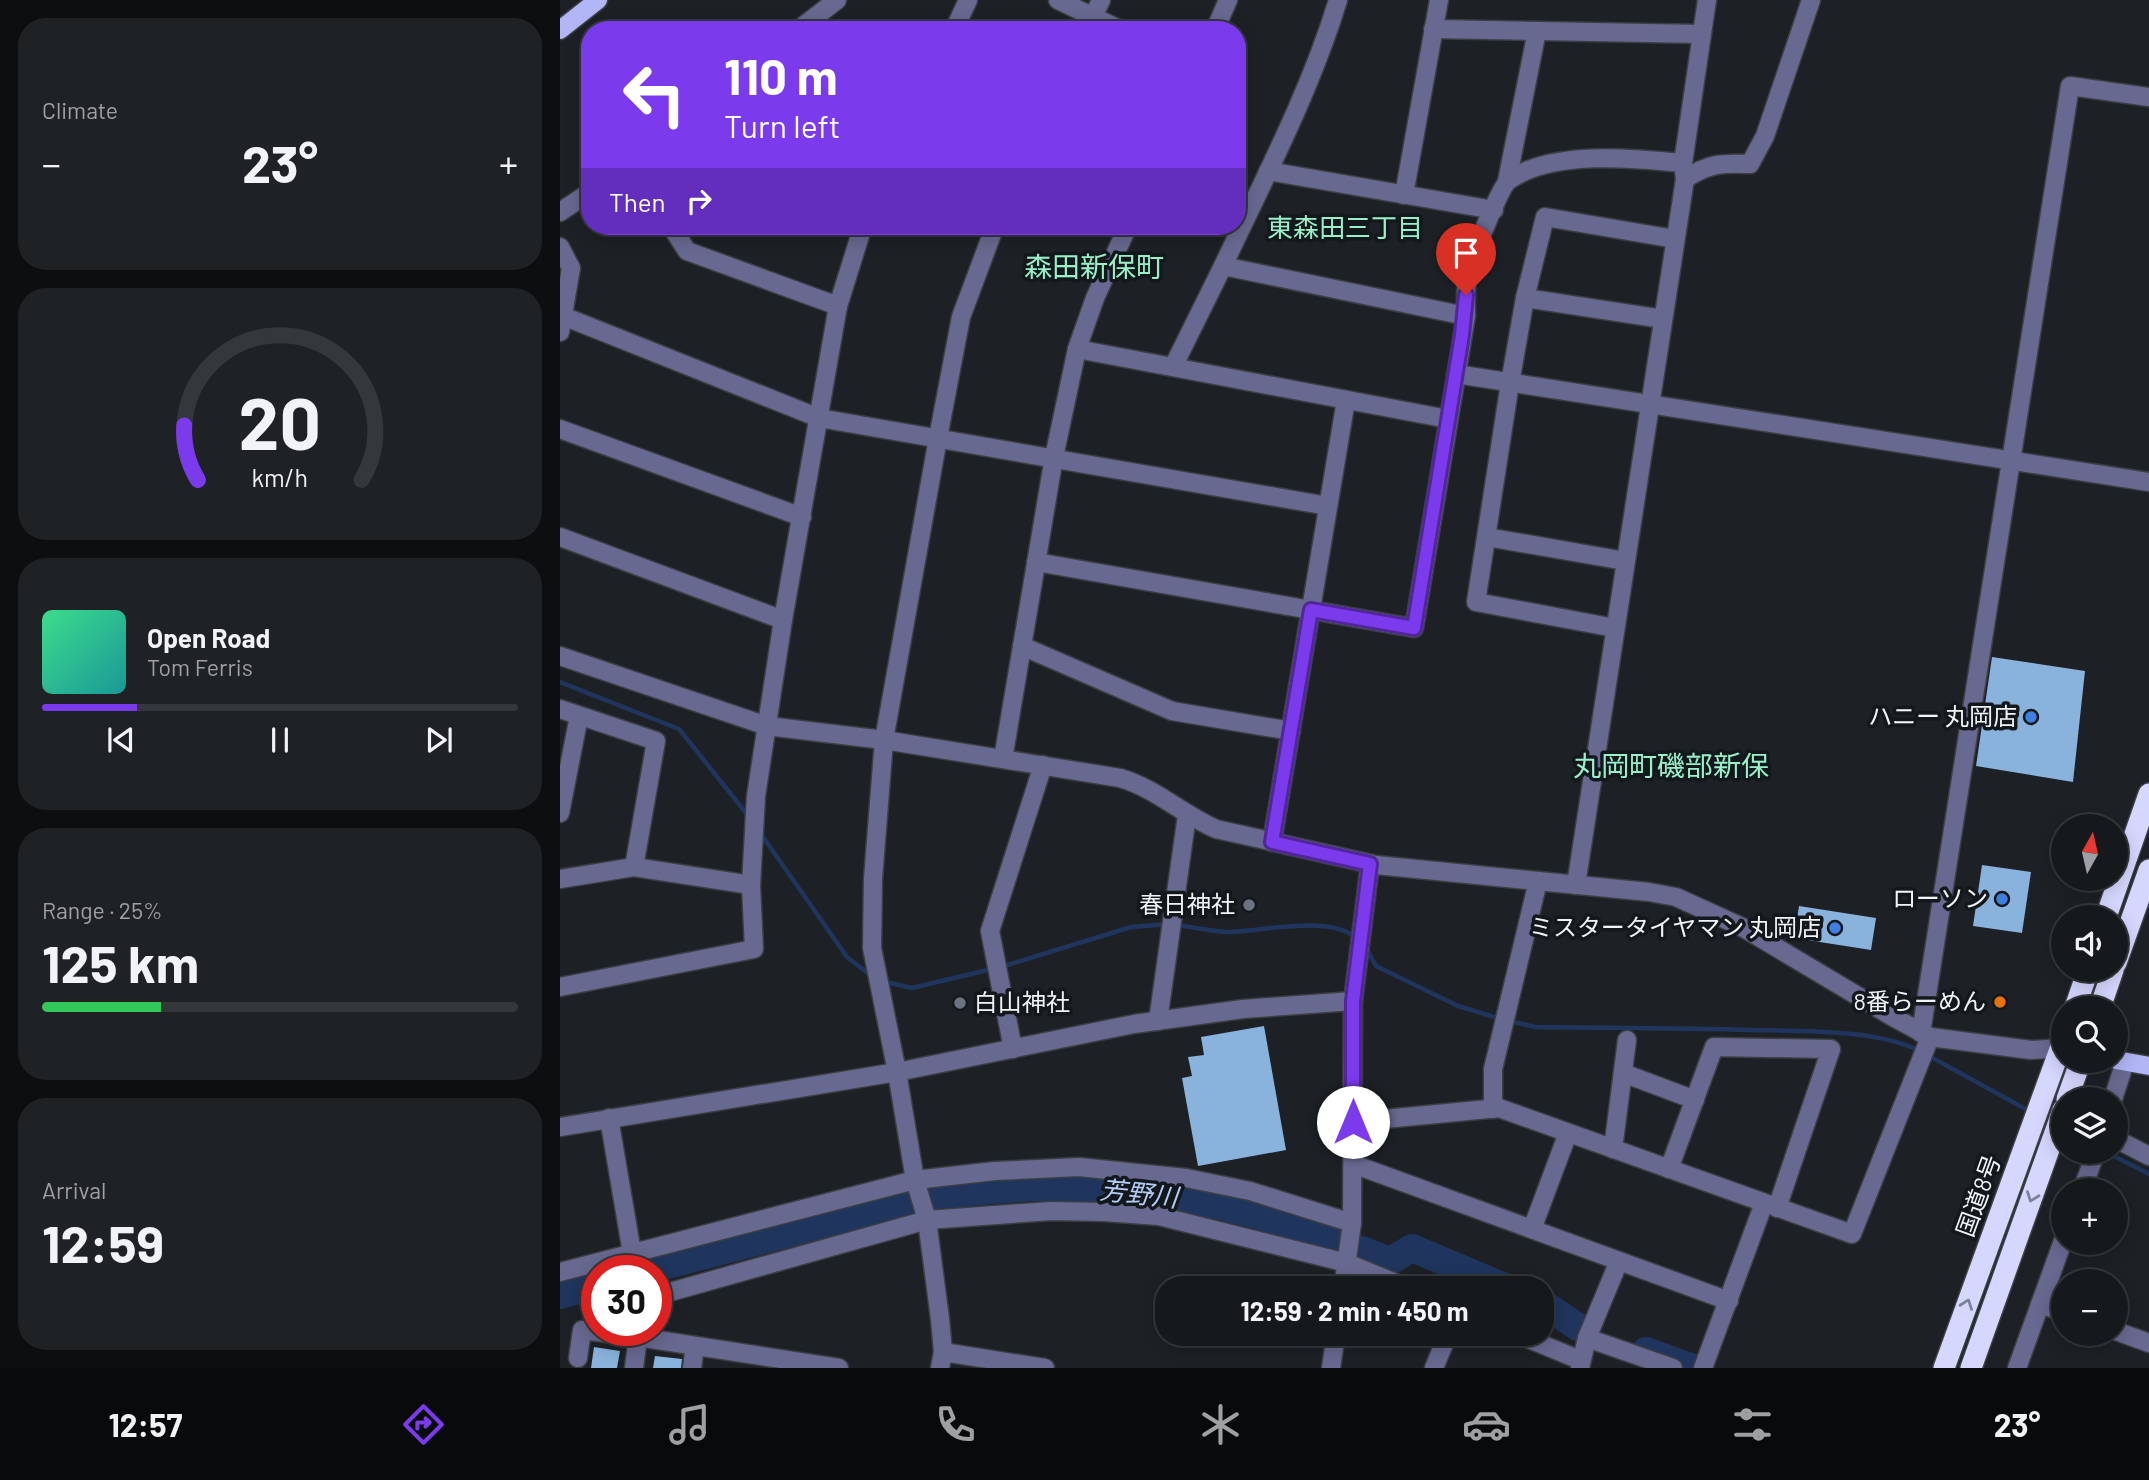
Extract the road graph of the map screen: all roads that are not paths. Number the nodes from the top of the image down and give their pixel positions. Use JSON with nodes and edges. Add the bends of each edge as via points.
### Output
{"nodes":[{"id":1,"x":597,"y":0,"type":"edge"},
{"id":2,"x":837,"y":0,"type":"edge"},
{"id":3,"x":968,"y":0,"type":"edge"},
{"id":4,"x":1058,"y":0,"type":"edge"},
{"id":5,"x":1228,"y":0,"type":"edge"},
{"id":6,"x":1338,"y":0,"type":"edge"},
{"id":7,"x":1439,"y":0,"type":"edge"},
{"id":8,"x":1707,"y":0,"type":"edge"},
{"id":9,"x":1811,"y":0,"type":"edge"},
{"id":10,"x":1094,"y":15,"type":"edge"},
{"id":11,"x":810,"y":21,"type":"edge"},
{"id":12,"x":958,"y":21,"type":"edge"},
{"id":13,"x":1219,"y":21,"type":"edge"},
{"id":14,"x":1433,"y":29,"type":"junction"},
{"id":15,"x":560,"y":30,"type":"edge"},
{"id":16,"x":1537,"y":31,"type":"junction"},
{"id":17,"x":1702,"y":34,"type":"junction"},
{"id":18,"x":2149,"y":97,"type":"edge"},
{"id":19,"x":1268,"y":171,"type":"junction"},
{"id":20,"x":1684,"y":171,"type":"junction"},
{"id":21,"x":1507,"y":181,"type":"junction"},
{"id":22,"x":1404,"y":195,"type":"junction"},
{"id":23,"x":581,"y":198,"type":"edge"},
{"id":24,"x":1494,"y":210,"type":"junction"},
{"id":25,"x":560,"y":212,"type":"edge"},
{"id":26,"x":1246,"y":217,"type":"edge"},
{"id":27,"x":677,"y":235,"type":"edge"},
{"id":28,"x":860,"y":235,"type":"edge"},
{"id":29,"x":992,"y":235,"type":"edge"},
{"id":30,"x":1124,"y":235,"type":"edge"},
{"id":31,"x":1238,"y":235,"type":"edge"},
{"id":32,"x":1675,"y":239,"type":"junction"},
{"id":33,"x":560,"y":247,"type":"edge"},
{"id":34,"x":1223,"y":266,"type":"junction"},
{"id":35,"x":1525,"y":298,"type":"junction"},
{"id":36,"x":838,"y":306,"type":"junction"},
{"id":37,"x":1465,"y":316,"type":"junction"},
{"id":38,"x":1663,"y":319,"type":"junction"},
{"id":39,"x":561,"y":324,"type":"edge"},
{"id":40,"x":1077,"y":349,"type":"junction"},
{"id":41,"x":1173,"y":367,"type":"junction"},
{"id":42,"x":1456,"y":374,"type":"junction"},
{"id":43,"x":1510,"y":383,"type":"junction"},
{"id":44,"x":1346,"y":400,"type":"junction"},
{"id":45,"x":1649,"y":405,"type":"junction"},
{"id":46,"x":819,"y":418,"type":"junction"},
{"id":47,"x":1448,"y":419,"type":"junction"},
{"id":48,"x":560,"y":429,"type":"edge"},
{"id":49,"x":937,"y":438,"type":"junction"},
{"id":50,"x":1054,"y":457,"type":"junction"},
{"id":51,"x":2012,"y":461,"type":"junction"},
{"id":52,"x":2149,"y":482,"type":"edge"},
{"id":53,"x":1328,"y":506,"type":"junction"},
{"id":54,"x":802,"y":517,"type":"junction"},
{"id":55,"x":560,"y":537,"type":"edge"},
{"id":56,"x":1487,"y":537,"type":"junction"},
{"id":57,"x":1625,"y":561,"type":"junction"},
{"id":58,"x":1036,"y":562,"type":"junction"},
{"id":59,"x":1311,"y":610,"type":"junction"},
{"id":60,"x":783,"y":620,"type":"junction"},
{"id":61,"x":1615,"y":628,"type":"junction"},
{"id":62,"x":1022,"y":646,"type":"junction"},
{"id":63,"x":560,"y":656,"type":"edge"},
{"id":64,"x":560,"y":709,"type":"edge"},
{"id":65,"x":579,"y":716,"type":"junction"},
{"id":66,"x":767,"y":726,"type":"junction"},
{"id":67,"x":1291,"y":731,"type":"junction"},
{"id":68,"x":884,"y":740,"type":"junction"},
{"id":69,"x":1003,"y":758,"type":"junction"},
{"id":70,"x":1043,"y":765,"type":"junction"},
{"id":71,"x":2149,"y":794,"type":"edge"},
{"id":72,"x":560,"y":813,"type":"edge"},
{"id":73,"x":1187,"y":815,"type":"junction"},
{"id":74,"x":1272,"y":842,"type":"junction"},
{"id":75,"x":1370,"y":864,"type":"junction"},
{"id":76,"x":635,"y":867,"type":"junction"},
{"id":77,"x":2149,"y":870,"type":"edge"},
{"id":78,"x":560,"y":879,"type":"edge"},
{"id":79,"x":1538,"y":881,"type":"junction"},
{"id":80,"x":751,"y":885,"type":"junction"},
{"id":81,"x":1576,"y":885,"type":"junction"},
{"id":82,"x":2110,"y":905,"type":"edge"},
{"id":83,"x":2128,"y":929,"type":"edge"},
{"id":84,"x":560,"y":987,"type":"edge"},
{"id":85,"x":1353,"y":1001,"type":"junction"},
{"id":86,"x":1158,"y":1021,"type":"junction"},
{"id":87,"x":1926,"y":1035,"type":"junction"},
{"id":88,"x":1627,"y":1040,"type":"dead end"},
{"id":89,"x":2051,"y":1047,"type":"edge"},
{"id":90,"x":1013,"y":1049,"type":"junction"},
{"id":91,"x":2128,"y":1062,"type":"edge"},
{"id":92,"x":2149,"y":1066,"type":"edge"},
{"id":93,"x":897,"y":1072,"type":"junction"},
{"id":94,"x":1623,"y":1073,"type":"junction"},
{"id":95,"x":2052,"y":1073,"type":"edge"},
{"id":96,"x":1695,"y":1100,"type":"junction"},
{"id":97,"x":1493,"y":1109,"type":"junction"},
{"id":98,"x":609,"y":1118,"type":"junction"},
{"id":99,"x":1353,"y":1122,"type":"junction"},
{"id":100,"x":560,"y":1127,"type":"edge"},
{"id":101,"x":1568,"y":1133,"type":"junction"},
{"id":102,"x":2128,"y":1145,"type":"edge"},
{"id":103,"x":2051,"y":1147,"type":"edge"},
{"id":104,"x":1613,"y":1149,"type":"junction"},
{"id":105,"x":2149,"y":1156,"type":"edge"},
{"id":106,"x":1353,"y":1164,"type":"junction"},
{"id":107,"x":1669,"y":1169,"type":"junction"},
{"id":108,"x":915,"y":1180,"type":"junction"},
{"id":109,"x":1770,"y":1205,"type":"junction"},
{"id":110,"x":927,"y":1220,"type":"junction"},
{"id":111,"x":1352,"y":1223,"type":"junction"},
{"id":112,"x":1532,"y":1229,"type":"junction"},
{"id":113,"x":633,"y":1255,"type":"edge"},
{"id":114,"x":658,"y":1255,"type":"edge"},
{"id":115,"x":2058,"y":1255,"type":"edge"},
{"id":116,"x":1619,"y":1261,"type":"junction"},
{"id":117,"x":1347,"y":1263,"type":"junction"},
{"id":118,"x":581,"y":1269,"type":"edge"},
{"id":119,"x":560,"y":1272,"type":"edge"},
{"id":120,"x":1345,"y":1276,"type":"edge"},
{"id":121,"x":1379,"y":1276,"type":"edge"},
{"id":122,"x":672,"y":1292,"type":"edge"},
{"id":123,"x":1729,"y":1301,"type":"junction"},
{"id":124,"x":2040,"y":1304,"type":"junction"},
{"id":125,"x":2051,"y":1308,"type":"edge"},
{"id":126,"x":2128,"y":1335,"type":"edge"},
{"id":127,"x":581,"y":1337,"type":"edge"},
{"id":128,"x":1587,"y":1338,"type":"junction"},
{"id":129,"x":672,"y":1341,"type":"edge"},
{"id":130,"x":2149,"y":1343,"type":"edge"},
{"id":131,"x":637,"y":1346,"type":"edge"},
{"id":132,"x":695,"y":1346,"type":"junction"},
{"id":133,"x":1334,"y":1346,"type":"edge"},
{"id":134,"x":1443,"y":1346,"type":"edge"},
{"id":135,"x":1542,"y":1346,"type":"edge"},
{"id":136,"x":578,"y":1358,"type":"dead end"},
{"id":137,"x":941,"y":1360,"type":"edge"},
{"id":138,"x":1580,"y":1364,"type":"edge"},
{"id":139,"x":634,"y":1368,"type":"edge"},
{"id":140,"x":692,"y":1368,"type":"edge"},
{"id":141,"x":839,"y":1368,"type":"edge"},
{"id":142,"x":1045,"y":1368,"type":"edge"},
{"id":143,"x":1331,"y":1368,"type":"edge"},
{"id":144,"x":1434,"y":1368,"type":"edge"},
{"id":145,"x":1673,"y":1368,"type":"edge"},
{"id":146,"x":1703,"y":1368,"type":"edge"},
{"id":147,"x":1944,"y":1368,"type":"edge"},
{"id":148,"x":1971,"y":1368,"type":"edge"},
{"id":149,"x":2017,"y":1368,"type":"edge"}],
"edges":[{"from":1,"to":15,"type":"main road"},
{"from":2,"to":11,"type":"street"},
{"from":3,"to":12,"type":"street"},
{"from":4,"to":10,"type":"street"},
{"from":5,"to":13,"type":"street"},
{"from":6,"to":19,"type":"street","via":[[1325,43]]},
{"from":7,"to":14,"type":"street"},
{"from":8,"to":17,"type":"street"},
{"from":9,"to":20,"type":"street","via":[[1765,136],[1751,164],[1720,163]]},
{"from":14,"to":16,"type":"street"},
{"from":14,"to":22,"type":"street"},
{"from":16,"to":17,"type":"street"},
{"from":16,"to":21,"type":"street"},
{"from":17,"to":20,"type":"street"},
{"from":18,"to":51,"type":"street","via":[[2070,86]]},
{"from":19,"to":22,"type":"street"},
{"from":19,"to":26,"type":"street"},
{"from":20,"to":21,"type":"street","via":[[1637,158],[1592,158],[1536,167]]},
{"from":20,"to":32,"type":"street"},
{"from":21,"to":24,"type":"street"},
{"from":22,"to":24,"type":"street"},
{"from":23,"to":25,"type":"street"},
{"from":24,"to":37,"type":"street","via":[[1467,274]]},
{"from":27,"to":36,"type":"street","via":[[687,251]]},
{"from":28,"to":36,"type":"street"},
{"from":29,"to":49,"type":"street","via":[[961,317]]},
{"from":30,"to":40,"type":"street"},
{"from":31,"to":34,"type":"street"},
{"from":32,"to":35,"type":"street","via":[[1545,218]]},
{"from":32,"to":38,"type":"street"},
{"from":33,"to":39,"type":"street","via":[[571,268]]},
{"from":34,"to":37,"type":"street"},
{"from":34,"to":41,"type":"street"},
{"from":35,"to":38,"type":"street"},
{"from":35,"to":43,"type":"street"},
{"from":36,"to":46,"type":"street"},
{"from":37,"to":42,"type":"street"},
{"from":38,"to":45,"type":"street"},
{"from":39,"to":46,"type":"street"},
{"from":40,"to":41,"type":"street"},
{"from":40,"to":50,"type":"street"},
{"from":41,"to":44,"type":"street"},
{"from":42,"to":43,"type":"street"},
{"from":42,"to":47,"type":"street"},
{"from":43,"to":45,"type":"street"},
{"from":43,"to":56,"type":"street"},
{"from":44,"to":47,"type":"street"},
{"from":44,"to":53,"type":"street"},
{"from":45,"to":51,"type":"street"},
{"from":45,"to":57,"type":"street"},
{"from":46,"to":49,"type":"street"},
{"from":46,"to":54,"type":"street"},
{"from":47,"to":59,"type":"street","via":[[1414,628]]},
{"from":48,"to":54,"type":"street"},
{"from":49,"to":50,"type":"street"},
{"from":49,"to":68,"type":"street"},
{"from":50,"to":53,"type":"street"},
{"from":50,"to":58,"type":"street"},
{"from":51,"to":52,"type":"street"},
{"from":51,"to":87,"type":"street"},
{"from":53,"to":59,"type":"street"},
{"from":54,"to":60,"type":"street"},
{"from":55,"to":60,"type":"street"},
{"from":56,"to":57,"type":"street"},
{"from":56,"to":61,"type":"street","via":[[1476,602]]},
{"from":57,"to":61,"type":"street"},
{"from":58,"to":59,"type":"street"},
{"from":58,"to":62,"type":"street"},
{"from":59,"to":67,"type":"street"},
{"from":60,"to":66,"type":"street"},
{"from":61,"to":81,"type":"street"},
{"from":62,"to":67,"type":"street","via":[[1172,711]]},
{"from":62,"to":69,"type":"street"},
{"from":63,"to":66,"type":"street"},
{"from":64,"to":65,"type":"street"},
{"from":65,"to":72,"type":"street"},
{"from":65,"to":76,"type":"street","via":[[656,741]]},
{"from":66,"to":68,"type":"street"},
{"from":66,"to":80,"type":"street","via":[[756,796]]},
{"from":67,"to":74,"type":"street"},
{"from":68,"to":69,"type":"street"},
{"from":68,"to":93,"type":"street","via":[[872,948]]},
{"from":69,"to":70,"type":"street"},
{"from":70,"to":73,"type":"street","via":[[1133,782]]},
{"from":70,"to":90,"type":"street","via":[[990,931]]},
{"from":71,"to":82,"type":"highway"},
{"from":73,"to":74,"type":"street","via":[[1216,829]]},
{"from":73,"to":86,"type":"street"},
{"from":74,"to":75,"type":"street"},
{"from":75,"to":79,"type":"street"},
{"from":75,"to":85,"type":"street"},
{"from":76,"to":78,"type":"street"},
{"from":76,"to":80,"type":"street"},
{"from":77,"to":83,"type":"highway"},
{"from":79,"to":81,"type":"street"},
{"from":79,"to":97,"type":"street","via":[[1493,1069]]},
{"from":80,"to":84,"type":"street","via":[[754,949]]},
{"from":81,"to":87,"type":"street","via":[[1649,892],[1704,908]]},
{"from":85,"to":86,"type":"street"},
{"from":85,"to":99,"type":"street"},
{"from":86,"to":90,"type":"street"},
{"from":87,"to":89,"type":"street","via":[[2031,1050]]},
{"from":87,"to":109,"type":"street","via":[[1852,1234]]},
{"from":88,"to":94,"type":"street"},
{"from":90,"to":93,"type":"street"},
{"from":91,"to":92,"type":"main road"},
{"from":93,"to":98,"type":"street"},
{"from":93,"to":108,"type":"street"},
{"from":94,"to":96,"type":"street"},
{"from":94,"to":104,"type":"street"},
{"from":147,"to":95,"type":"highway","name":"国道8号","one_way":true},
{"from":96,"to":107,"type":"street"},
{"from":96,"to":109,"type":"street","via":[[1714,1046],[1831,1049]]},
{"from":97,"to":99,"type":"street"},
{"from":97,"to":101,"type":"street"},
{"from":98,"to":100,"type":"street"},
{"from":98,"to":113,"type":"street"},
{"from":99,"to":106,"type":"street"},
{"from":101,"to":104,"type":"street"},
{"from":101,"to":112,"type":"street"},
{"from":102,"to":105,"type":"street"},
{"from":103,"to":148,"type":"highway","name":"国道8号","one_way":true},
{"from":104,"to":107,"type":"street"},
{"from":106,"to":111,"type":"street"},
{"from":106,"to":112,"type":"street"},
{"from":107,"to":109,"type":"street"},
{"from":108,"to":110,"type":"street"},
{"from":108,"to":111,"type":"street","via":[[1079,1167],[1133,1171],[1250,1191]]},
{"from":108,"to":114,"type":"street"},
{"from":109,"to":123,"type":"street"},
{"from":110,"to":117,"type":"street","via":[[1051,1211],[1159,1216]]},
{"from":110,"to":122,"type":"street"},
{"from":110,"to":137,"type":"street"},
{"from":111,"to":117,"type":"street"},
{"from":112,"to":116,"type":"street"},
{"from":115,"to":124,"type":"street"},
{"from":116,"to":123,"type":"street"},
{"from":116,"to":128,"type":"street"},
{"from":117,"to":120,"type":"street"},
{"from":117,"to":121,"type":"street"},
{"from":118,"to":119,"type":"street"},
{"from":123,"to":146,"type":"street"},
{"from":124,"to":125,"type":"street"},
{"from":124,"to":149,"type":"street"},
{"from":126,"to":130,"type":"street"},
{"from":127,"to":136,"type":"street"},
{"from":128,"to":138,"type":"street"},
{"from":128,"to":145,"type":"street"},
{"from":129,"to":132,"type":"street"},
{"from":131,"to":139,"type":"street"},
{"from":132,"to":140,"type":"street"},
{"from":132,"to":141,"type":"street"},
{"from":133,"to":143,"type":"street"},
{"from":134,"to":144,"type":"street"},
{"from":135,"to":138,"type":"street"},
{"from":137,"to":142,"type":"street"}]}
